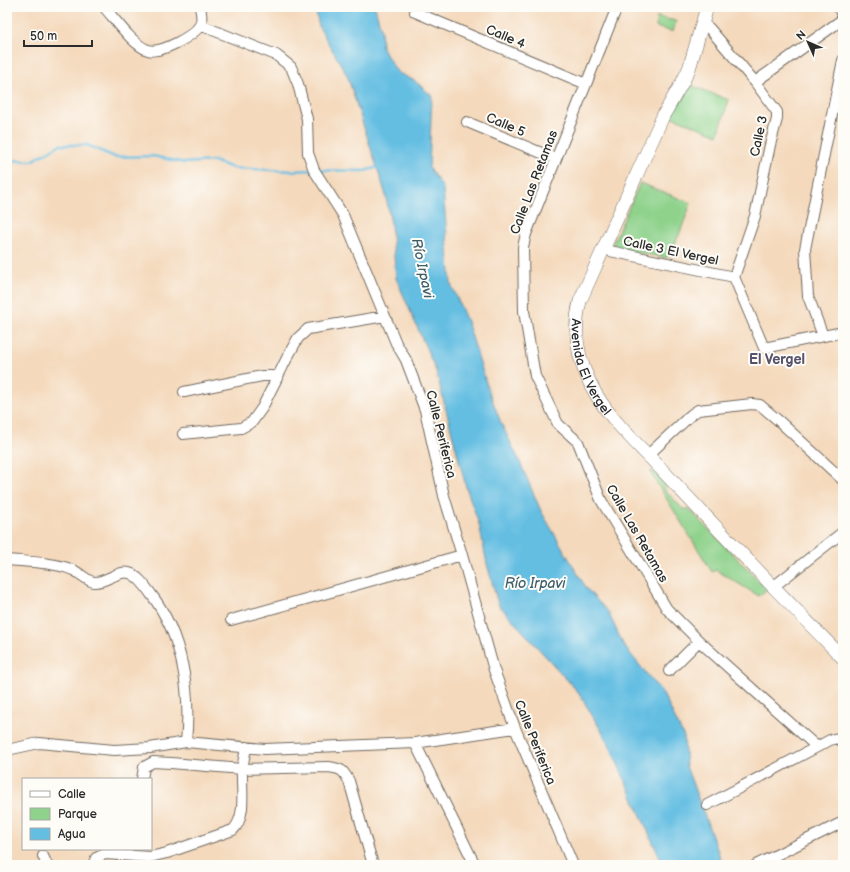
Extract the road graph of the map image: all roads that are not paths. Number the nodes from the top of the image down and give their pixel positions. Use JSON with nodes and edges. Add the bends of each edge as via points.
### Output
{"nodes":[{"id":1,"x":104,"y":7,"type":"edge"},
{"id":2,"x":200,"y":7,"type":"edge"},
{"id":3,"x":617,"y":7,"type":"edge"},
{"id":4,"x":707,"y":7,"type":"edge"},
{"id":5,"x":838,"y":7,"type":"edge"},
{"id":6,"x":415,"y":12,"type":"dead end"},
{"id":7,"x":843,"y":14,"type":"edge"},
{"id":8,"x":843,"y":19,"type":"edge"},
{"id":9,"x":703,"y":24,"type":"junction"},
{"id":10,"x":200,"y":25,"type":"junction"},
{"id":11,"x":843,"y":60,"type":"edge"},
{"id":12,"x":755,"y":82,"type":"junction"},
{"id":13,"x":586,"y":84,"type":"junction"},
{"id":14,"x":467,"y":122,"type":"dead end"},
{"id":15,"x":556,"y":160,"type":"junction"},
{"id":16,"x":603,"y":248,"type":"junction"},
{"id":17,"x":734,"y":276,"type":"junction"},
{"id":18,"x":385,"y":316,"type":"junction"},
{"id":19,"x":843,"y":332,"type":"edge"},
{"id":20,"x":823,"y":336,"type":"junction"},
{"id":21,"x":278,"y":376,"type":"junction"},
{"id":22,"x":184,"y":392,"type":"dead end"},
{"id":23,"x":183,"y":434,"type":"dead end"},
{"id":24,"x":648,"y":454,"type":"junction"},
{"id":25,"x":843,"y":480,"type":"edge"},
{"id":26,"x":842,"y":536,"type":"edge"},
{"id":27,"x":462,"y":555,"type":"junction"},
{"id":28,"x":7,"y":560,"type":"edge"},
{"id":29,"x":773,"y":587,"type":"junction"},
{"id":30,"x":231,"y":620,"type":"dead end"},
{"id":31,"x":699,"y":641,"type":"junction"},
{"id":32,"x":843,"y":658,"type":"edge"},
{"id":33,"x":669,"y":672,"type":"dead end"},
{"id":34,"x":515,"y":728,"type":"junction"},
{"id":35,"x":186,"y":742,"type":"junction"},
{"id":36,"x":843,"y":742,"type":"edge"},
{"id":37,"x":414,"y":743,"type":"junction"},
{"id":38,"x":817,"y":747,"type":"junction"},
{"id":39,"x":246,"y":748,"type":"junction"},
{"id":40,"x":7,"y":750,"type":"edge"},
{"id":41,"x":242,"y":769,"type":"junction"},
{"id":42,"x":142,"y":778,"type":"edge"},
{"id":43,"x":707,"y":805,"type":"dead end"},
{"id":44,"x":843,"y":822,"type":"edge"},
{"id":45,"x":149,"y":853,"type":"edge"},
{"id":46,"x":93,"y":865,"type":"edge"},
{"id":47,"x":373,"y":865,"type":"edge"},
{"id":48,"x":475,"y":865,"type":"edge"},
{"id":49,"x":573,"y":865,"type":"edge"},
{"id":50,"x":756,"y":865,"type":"edge"}],
"edges":[{"from":1,"to":10,"type":"street","via":[[133,39],[149,51],[180,42],[193,34]]},
{"from":2,"to":10,"type":"street"},
{"from":3,"to":13,"type":"street","name":"Calle Las Retamas"},
{"from":4,"to":9,"type":"main road","name":"Avenida El Vergel"},
{"from":5,"to":7,"type":"street"},
{"from":6,"to":13,"type":"street","name":"Calle 4"},
{"from":8,"to":12,"type":"street"},
{"from":9,"to":12,"type":"street","name":"Calle 3"},
{"from":9,"to":16,"type":"main road","name":"Avenida El Vergel","via":[[686,75],[663,116]]},
{"from":10,"to":18,"type":"street","name":"Calle Periferica","via":[[276,55],[291,67],[307,119],[308,153],[314,170],[343,215]]},
{"from":11,"to":20,"type":"street","via":[[805,249],[808,296]]},
{"from":12,"to":17,"type":"street","name":"Calle 3","via":[[772,105],[777,119],[755,216]]},
{"from":13,"to":15,"type":"street","name":"Calle Las Retamas"},
{"from":14,"to":15,"type":"street","name":"Calle 5"},
{"from":15,"to":31,"type":"street","name":"Calle Las Retamas","via":[[522,247],[524,311],[535,376],[558,424],[578,442],[601,500],[667,609]]},
{"from":16,"to":17,"type":"street","name":"Calle 3 El Vergel"},
{"from":16,"to":24,"type":"main road","name":"Avenida El Vergel","via":[[577,314],[579,352],[596,395],[610,414]]},
{"from":17,"to":20,"type":"street","via":[[764,348]]},
{"from":18,"to":21,"type":"street","via":[[308,329],[298,338]]},
{"from":18,"to":27,"type":"street","name":"Calle Periferica","via":[[406,360],[424,410],[444,496]]},
{"from":19,"to":20,"type":"street"},
{"from":21,"to":22,"type":"street","via":[[262,376]]},
{"from":21,"to":23,"type":"street","via":[[252,422],[241,428]]},
{"from":24,"to":25,"type":"street","via":[[698,410],[760,405]]},
{"from":24,"to":29,"type":"main road","name":"Avenida El Vergel"},
{"from":26,"to":29,"type":"street"},
{"from":27,"to":30,"type":"street"},
{"from":27,"to":34,"type":"street","name":"Calle Periferica","via":[[494,670]]},
{"from":28,"to":35,"type":"street","via":[[74,570],[92,582],[101,582],[125,573],[132,574],[142,582],[155,599],[173,632],[186,684]]},
{"from":29,"to":32,"type":"main road","name":"Avenida El Vergel"},
{"from":31,"to":33,"type":"street"},
{"from":31,"to":38,"type":"street","name":"Calle Las Retamas"},
{"from":34,"to":37,"type":"street"},
{"from":34,"to":49,"type":"street","name":"Calle Periferica"},
{"from":35,"to":39,"type":"street"},
{"from":35,"to":40,"type":"street","via":[[114,750],[39,743]]},
{"from":36,"to":38,"type":"street","via":[[838,738]]},
{"from":37,"to":39,"type":"street"},
{"from":37,"to":48,"type":"street"},
{"from":38,"to":43,"type":"street"},
{"from":39,"to":41,"type":"street"},
{"from":41,"to":42,"type":"street","via":[[153,762],[144,767]]},
{"from":41,"to":45,"type":"street","via":[[242,816],[233,830],[168,853]]},
{"from":41,"to":47,"type":"street","via":[[329,767],[344,772],[349,781]]},
{"from":44,"to":50,"type":"street"},
{"from":45,"to":46,"type":"street","via":[[105,854],[96,858]]}]}
